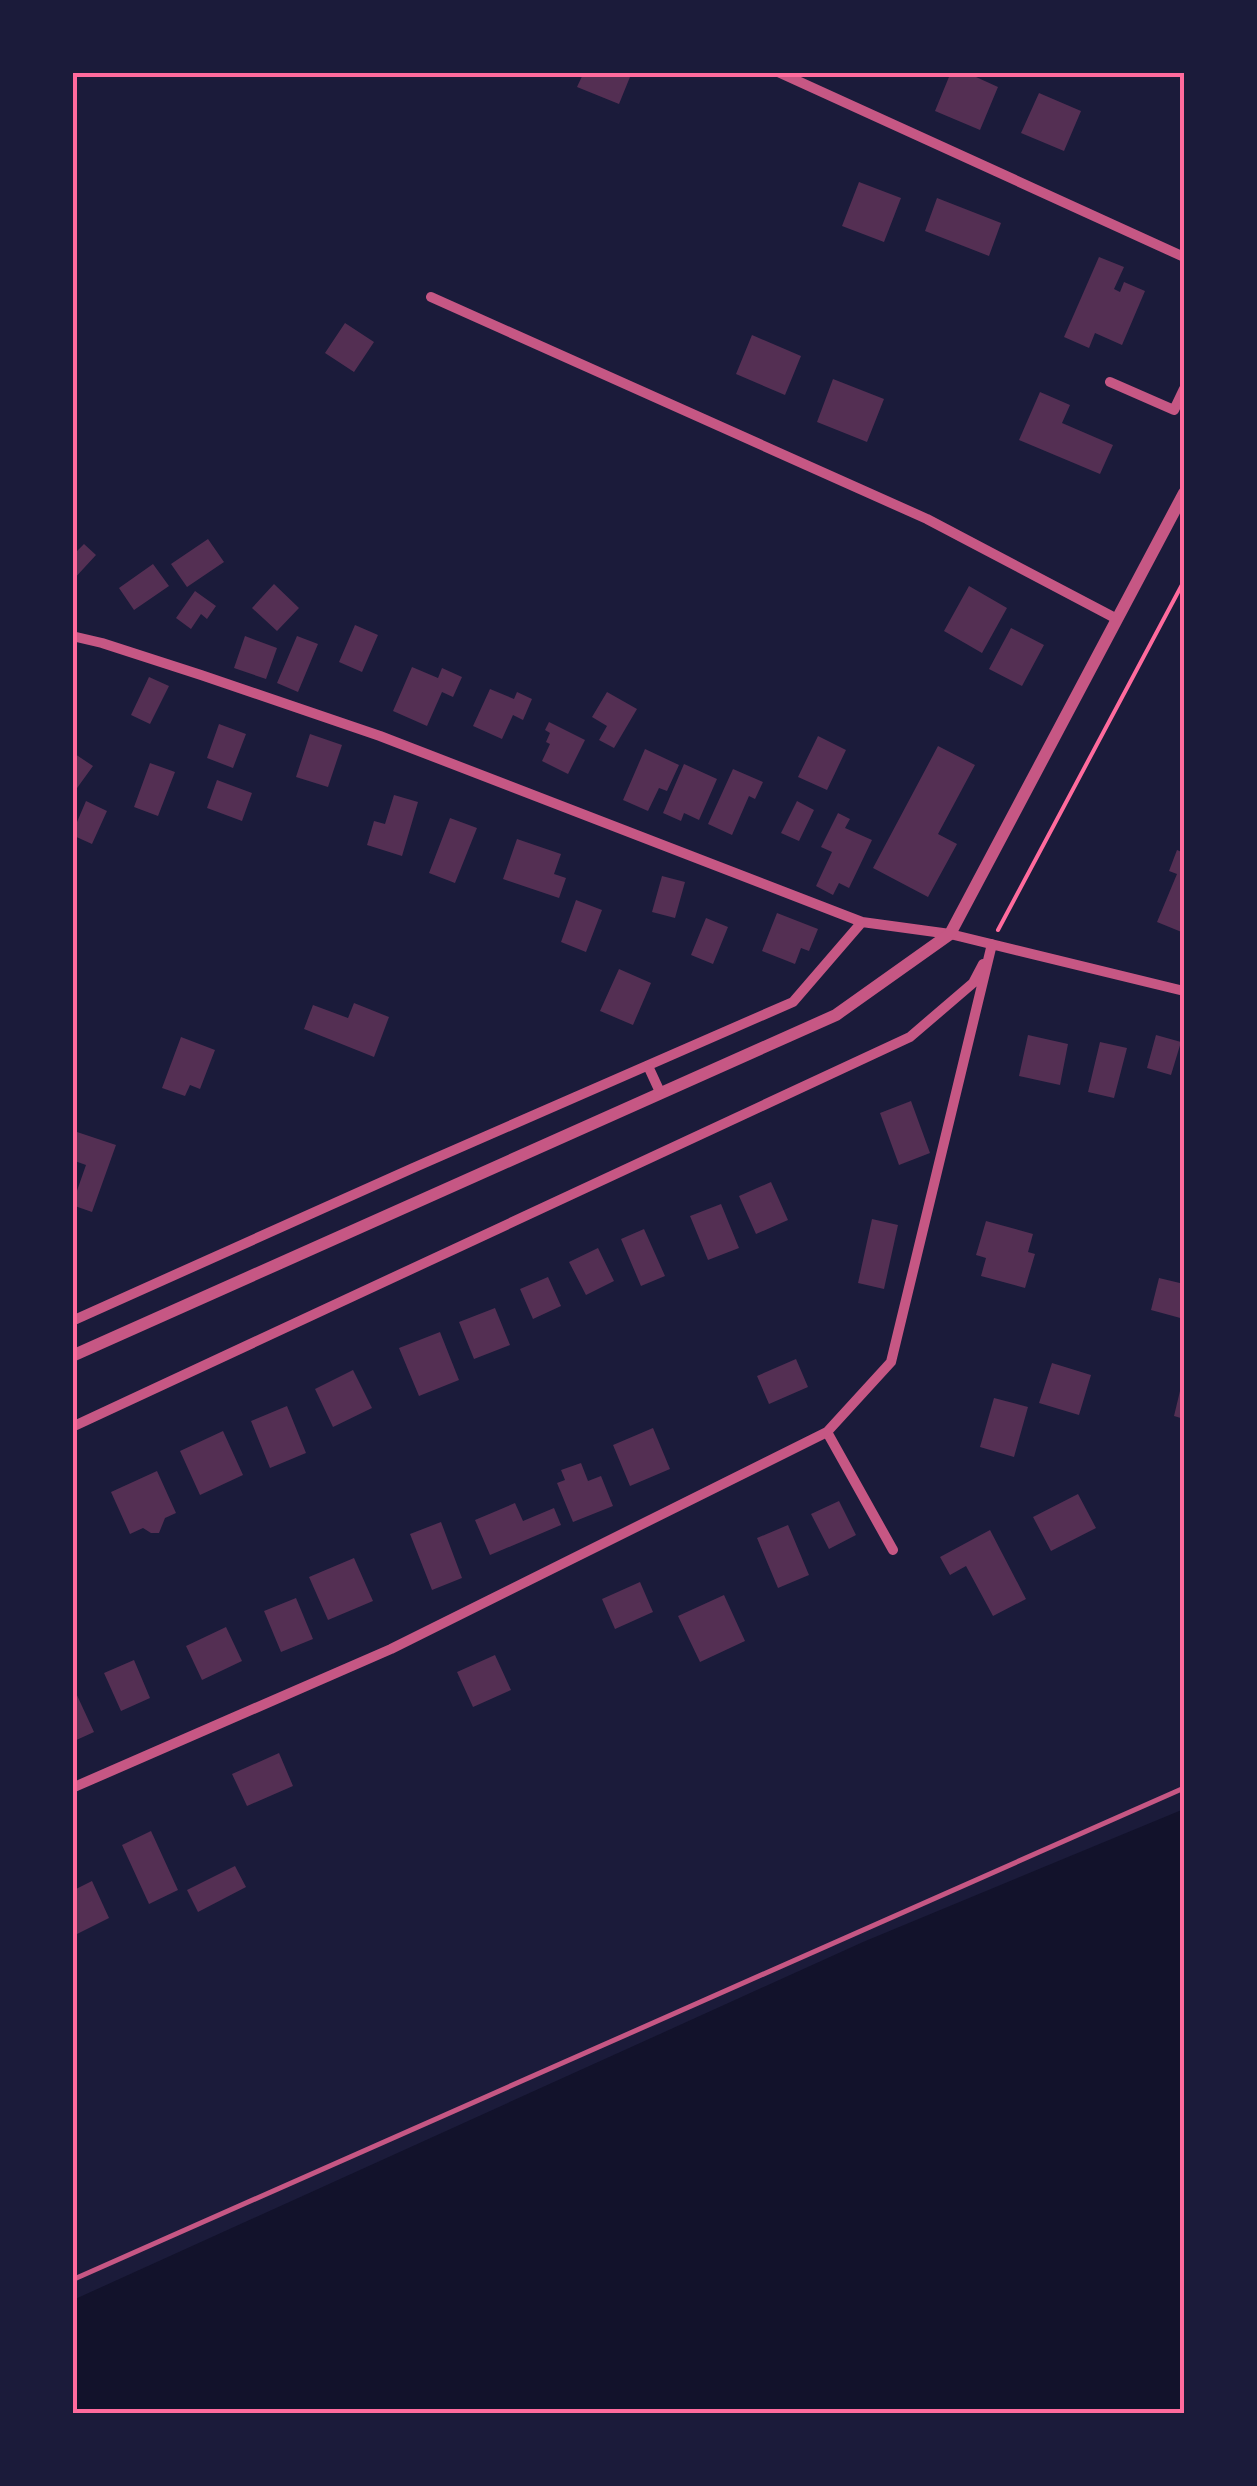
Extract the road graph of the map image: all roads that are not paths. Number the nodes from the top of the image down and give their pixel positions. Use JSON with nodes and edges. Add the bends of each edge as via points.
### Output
{"nodes":[{"id":1,"x":778,"y":72,"type":"edge"},
{"id":2,"x":1184,"y":257,"type":"edge"},
{"id":3,"x":432,"y":297,"type":"dead end"},
{"id":4,"x":1110,"y":382,"type":"dead end"},
{"id":5,"x":1184,"y":389,"type":"edge"},
{"id":6,"x":1184,"y":493,"type":"edge"},
{"id":7,"x":1117,"y":620,"type":"junction"},
{"id":8,"x":72,"y":636,"type":"edge"},
{"id":9,"x":862,"y":922,"type":"junction"},
{"id":10,"x":950,"y":934,"type":"junction"},
{"id":11,"x":992,"y":944,"type":"junction"},
{"id":12,"x":1184,"y":991,"type":"edge"},
{"id":13,"x":648,"y":1066,"type":"junction"},
{"id":14,"x":660,"y":1092,"type":"junction"},
{"id":15,"x":72,"y":1322,"type":"edge"},
{"id":16,"x":72,"y":1356,"type":"edge"},
{"id":17,"x":72,"y":1428,"type":"edge"},
{"id":18,"x":828,"y":1432,"type":"junction"},
{"id":19,"x":893,"y":1550,"type":"dead end"},
{"id":20,"x":72,"y":1788,"type":"edge"},
{"id":21,"x":1184,"y":1788,"type":"edge"},
{"id":22,"x":72,"y":2280,"type":"edge"}],
"edges":[{"from":1,"to":2,"type":"street"},
{"from":3,"to":7,"type":"street","via":[[928,518]]},
{"from":4,"to":5,"type":"street","via":[[1174,410]]},
{"from":6,"to":7,"type":"street"},
{"from":7,"to":10,"type":"street"},
{"from":8,"to":9,"type":"street","via":[[380,736]]},
{"from":9,"to":10,"type":"street"},
{"from":9,"to":13,"type":"street","via":[[793,1002]]},
{"from":10,"to":11,"type":"street"},
{"from":10,"to":14,"type":"street","via":[[836,1015]]},
{"from":11,"to":12,"type":"street"},
{"from":11,"to":17,"type":"street","via":[[974,983],[910,1038]]},
{"from":11,"to":18,"type":"street","via":[[892,1362]]},
{"from":13,"to":14,"type":"street"},
{"from":13,"to":15,"type":"street"},
{"from":14,"to":16,"type":"street"},
{"from":18,"to":19,"type":"street"},
{"from":18,"to":20,"type":"street","via":[[391,1648]]},
{"from":21,"to":22,"type":"lane"}]}
